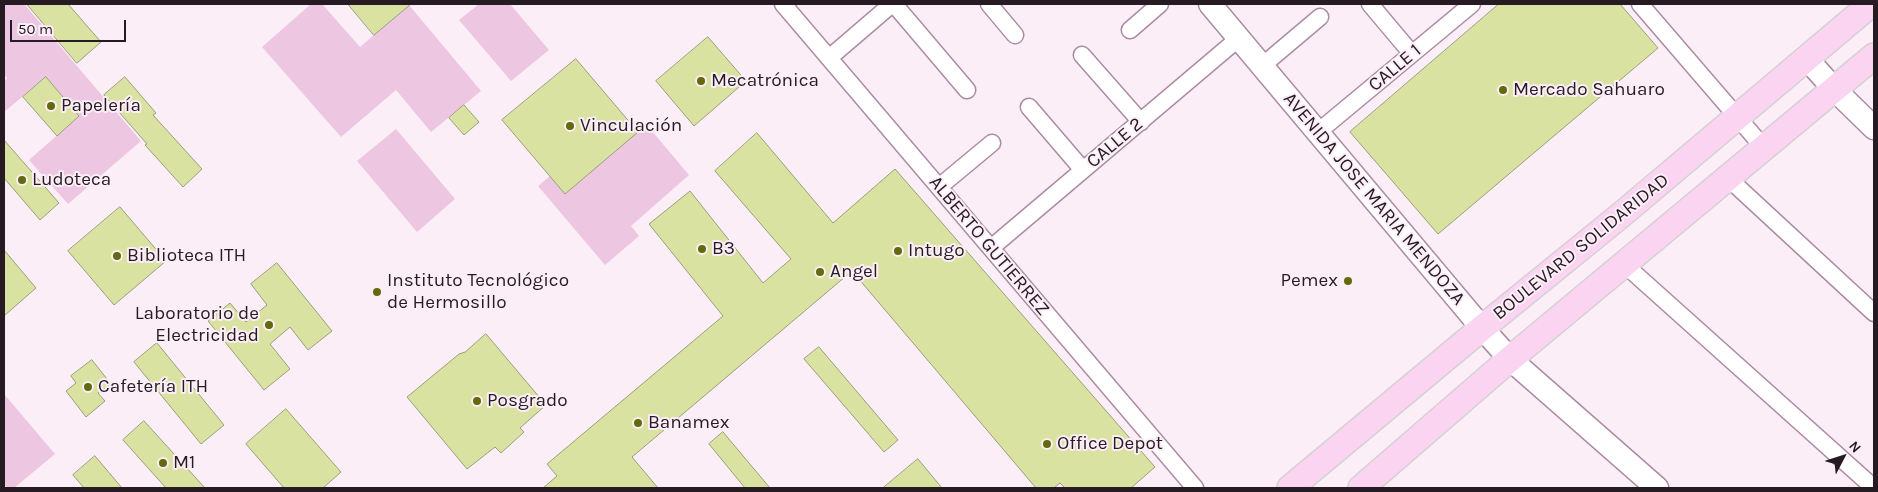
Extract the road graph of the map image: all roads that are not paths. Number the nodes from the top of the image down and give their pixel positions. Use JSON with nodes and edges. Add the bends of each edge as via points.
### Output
{"nodes":[{"id":1,"x":784,"y":4,"type":"edge"},
{"id":2,"x":893,"y":4,"type":"edge"},
{"id":3,"x":989,"y":4,"type":"edge"},
{"id":4,"x":1160,"y":4,"type":"edge"},
{"id":5,"x":1210,"y":4,"type":"edge"},
{"id":6,"x":1370,"y":4,"type":"edge"},
{"id":7,"x":1472,"y":4,"type":"edge"},
{"id":8,"x":1640,"y":4,"type":"edge"},
{"id":9,"x":1871,"y":4,"type":"edge"},
{"id":10,"x":1320,"y":17,"type":"dead end"},
{"id":11,"x":1130,"y":30,"type":"dead end"},
{"id":12,"x":1015,"y":35,"type":"dead end"},
{"id":13,"x":1240,"y":38,"type":"junction"},
{"id":14,"x":1412,"y":54,"type":"junction"},
{"id":15,"x":1082,"y":55,"type":"dead end"},
{"id":16,"x":1874,"y":56,"type":"edge"},
{"id":17,"x":829,"y":58,"type":"junction"},
{"id":18,"x":1807,"y":58,"type":"junction"},
{"id":19,"x":1262,"y":66,"type":"junction"},
{"id":20,"x":967,"y":90,"type":"dead end"},
{"id":21,"x":1834,"y":90,"type":"junction"},
{"id":22,"x":1029,"y":107,"type":"dead end"},
{"id":23,"x":1738,"y":116,"type":"junction"},
{"id":24,"x":1141,"y":122,"type":"junction"},
{"id":25,"x":1874,"y":128,"type":"edge"},
{"id":26,"x":1318,"y":132,"type":"junction"},
{"id":27,"x":992,"y":143,"type":"dead end"},
{"id":28,"x":1764,"y":148,"type":"junction"},
{"id":29,"x":1083,"y":170,"type":"junction"},
{"id":30,"x":1728,"y":178,"type":"junction"},
{"id":31,"x":939,"y":187,"type":"junction"},
{"id":32,"x":991,"y":248,"type":"junction"},
{"id":33,"x":1624,"y":264,"type":"junction"},
{"id":34,"x":1874,"y":313,"type":"edge"},
{"id":35,"x":1482,"y":328,"type":"junction"},
{"id":36,"x":1510,"y":359,"type":"junction"},
{"id":37,"x":1195,"y":488,"type":"edge"},
{"id":38,"x":1290,"y":488,"type":"edge"},
{"id":39,"x":1360,"y":488,"type":"edge"},
{"id":40,"x":1657,"y":488,"type":"edge"},
{"id":41,"x":1874,"y":488,"type":"edge"}],
"edges":[{"from":1,"to":17,"type":"street","name":"ALBERTO GUTIERREZ"},
{"from":2,"to":17,"type":"street"},
{"from":2,"to":20,"type":"street"},
{"from":3,"to":12,"type":"street"},
{"from":4,"to":11,"type":"street"},
{"from":5,"to":13,"type":"street","name":"AVENIDA JOSE MARIA MENDOZA"},
{"from":6,"to":14,"type":"street"},
{"from":7,"to":14,"type":"street","name":"CALLE 1"},
{"from":8,"to":23,"type":"street"},
{"from":9,"to":18,"type":"main road","name":"BOULEVARD SOLIDARIDAD"},
{"from":10,"to":19,"type":"street"},
{"from":13,"to":19,"type":"street","name":"AVENIDA JOSE MARIA MENDOZA"},
{"from":13,"to":24,"type":"street","name":"CALLE 2"},
{"from":14,"to":26,"type":"street","name":"CALLE 1"},
{"from":15,"to":24,"type":"street"},
{"from":16,"to":21,"type":"main road"},
{"from":17,"to":31,"type":"street","name":"ALBERTO GUTIERREZ"},
{"from":18,"to":21,"type":"street"},
{"from":18,"to":23,"type":"main road","name":"BOULEVARD SOLIDARIDAD"},
{"from":19,"to":26,"type":"street","name":"AVENIDA JOSE MARIA MENDOZA"},
{"from":21,"to":25,"type":"street"},
{"from":21,"to":28,"type":"main road"},
{"from":22,"to":29,"type":"street"},
{"from":23,"to":28,"type":"street"},
{"from":23,"to":35,"type":"main road","name":"BOULEVARD SOLIDARIDAD"},
{"from":24,"to":29,"type":"street","name":"CALLE 2"},
{"from":26,"to":35,"type":"street","name":"AVENIDA JOSE MARIA MENDOZA"},
{"from":27,"to":31,"type":"street"},
{"from":28,"to":30,"type":"main road"},
{"from":29,"to":32,"type":"street","name":"CALLE 2"},
{"from":30,"to":33,"type":"main road"},
{"from":30,"to":34,"type":"street"},
{"from":31,"to":32,"type":"street","name":"ALBERTO GUTIERREZ"},
{"from":32,"to":37,"type":"street","name":"ALBERTO GUTIERREZ"},
{"from":33,"to":36,"type":"main road"},
{"from":33,"to":41,"type":"street"},
{"from":35,"to":36,"type":"street","name":"AVENIDA JOSE MARIA MENDOZA"},
{"from":35,"to":38,"type":"main road","name":"BOULEVARD SOLIDARIDAD"},
{"from":36,"to":39,"type":"main road"},
{"from":36,"to":40,"type":"street","name":"AVENIDA JOSE MARIA MENDOZA"}]}
